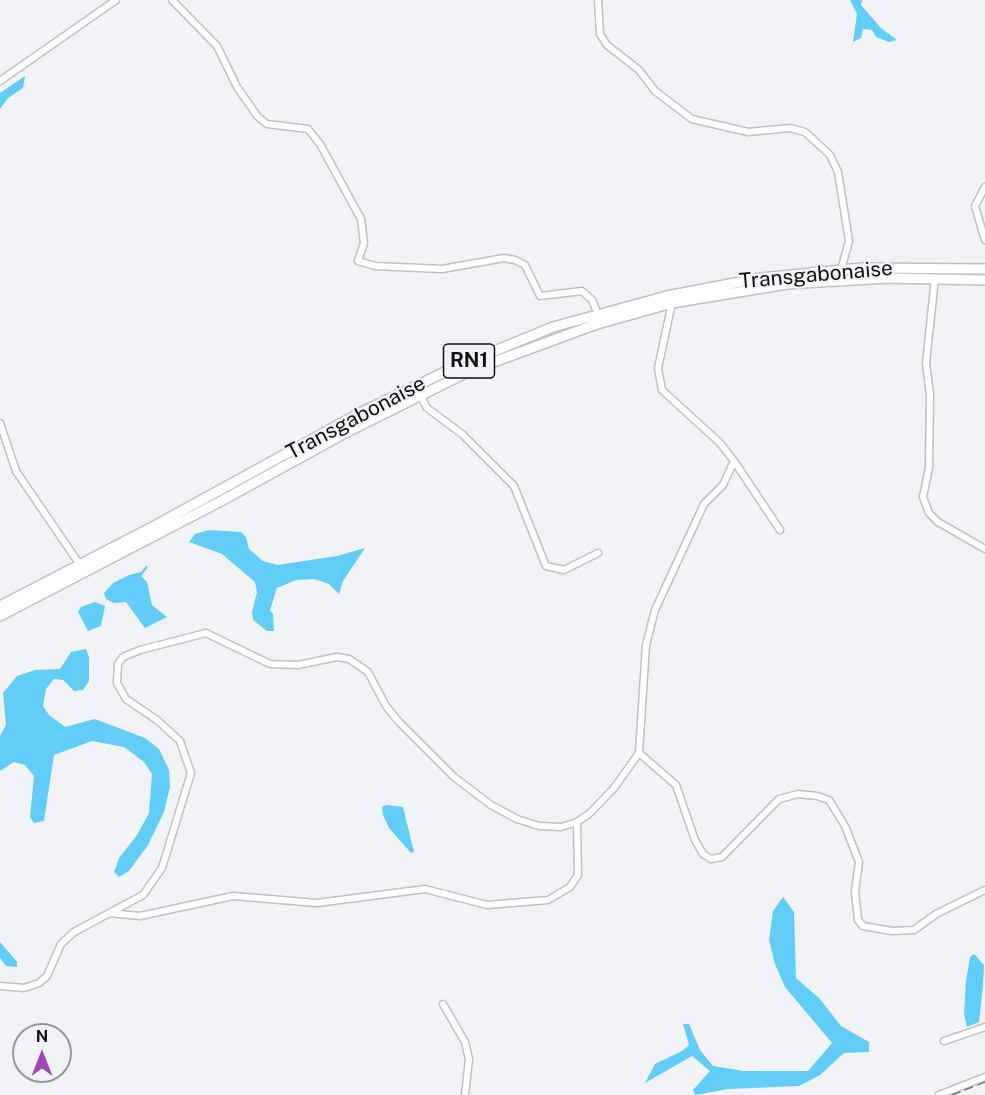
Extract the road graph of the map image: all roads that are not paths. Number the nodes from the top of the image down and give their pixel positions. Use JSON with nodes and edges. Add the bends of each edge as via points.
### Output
{"nodes":[{"id":1,"x":101,"y":0,"type":"edge"},
{"id":2,"x":116,"y":0,"type":"edge"},
{"id":3,"x":172,"y":0,"type":"edge"},
{"id":4,"x":598,"y":0,"type":"edge"},
{"id":5,"x":106,"y":7,"type":"junction"},
{"id":6,"x":0,"y":81,"type":"edge"},
{"id":7,"x":985,"y":187,"type":"edge"},
{"id":8,"x":985,"y":240,"type":"edge"},
{"id":9,"x":985,"y":269,"type":"edge"},
{"id":10,"x":841,"y":270,"type":"junction"},
{"id":11,"x":935,"y":278,"type":"junction"},
{"id":12,"x":985,"y":280,"type":"edge"},
{"id":13,"x":672,"y":303,"type":"junction"},
{"id":14,"x":598,"y":314,"type":"junction"},
{"id":15,"x":420,"y":395,"type":"junction"},
{"id":16,"x":0,"y":423,"type":"edge"},
{"id":17,"x":734,"y":460,"type":"junction"},
{"id":18,"x":780,"y":530,"type":"dead end"},
{"id":19,"x":985,"y":549,"type":"edge"},
{"id":20,"x":598,"y":553,"type":"dead end"},
{"id":21,"x":83,"y":569,"type":"junction"},
{"id":22,"x":0,"y":606,"type":"edge"},
{"id":23,"x":0,"y":616,"type":"edge"},
{"id":24,"x":639,"y":753,"type":"junction"},
{"id":25,"x":577,"y":822,"type":"junction"},
{"id":26,"x":985,"y":890,"type":"edge"},
{"id":27,"x":109,"y":913,"type":"junction"},
{"id":28,"x":0,"y":986,"type":"edge"},
{"id":29,"x":443,"y":1004,"type":"dead end"},
{"id":30,"x":985,"y":1027,"type":"edge"},
{"id":31,"x":944,"y":1041,"type":"dead end"},
{"id":32,"x":985,"y":1077,"type":"edge"},
{"id":33,"x":465,"y":1095,"type":"edge"},
{"id":34,"x":939,"y":1095,"type":"edge"}],
"edges":[{"from":1,"to":5,"type":"street"},
{"from":2,"to":5,"type":"street"},
{"from":3,"to":14,"type":"street","via":[[217,46],[237,87],[258,117],[267,124],[308,129],[320,144],[361,219],[364,243],[358,261],[375,266],[442,269],[504,258],[515,260],[525,265],[540,296],[582,291],[592,300]]},
{"from":4,"to":10,"type":"street","via":[[600,34],[607,45],[639,70],[655,91],[692,119],[748,132],[790,128],[805,132],[830,155],[838,172],[849,242]]},
{"from":5,"to":6,"type":"street"},
{"from":7,"to":8,"type":"street","via":[[975,206]]},
{"from":9,"to":10,"type":"highway","name":"Transgabonaise","number":"RN1"},
{"from":10,"to":14,"type":"highway","name":"Transgabonaise","number":"RN1","via":[[707,287]]},
{"from":11,"to":12,"type":"highway","name":"Transgabonaise","number":"RN1"},
{"from":11,"to":13,"type":"highway","name":"Transgabonaise","number":"RN1","via":[[788,284]]},
{"from":11,"to":19,"type":"street","via":[[926,363],[930,395],[929,468],[923,497],[929,513],[938,522]]},
{"from":13,"to":15,"type":"highway","name":"Transgabonaise","number":"RN1","via":[[539,344]]},
{"from":13,"to":17,"type":"street","via":[[658,368],[662,390]]},
{"from":14,"to":21,"type":"highway","name":"Transgabonaise","number":"RN1","via":[[516,341],[360,413]]},
{"from":15,"to":20,"type":"street","via":[[427,408],[462,435],[514,486],[546,566],[564,570]]},
{"from":15,"to":21,"type":"highway","name":"Transgabonaise","number":"RN1"},
{"from":16,"to":21,"type":"street","via":[[16,471]]},
{"from":17,"to":18,"type":"street"},
{"from":17,"to":24,"type":"street","via":[[723,485],[704,504],[655,610],[646,645]]},
{"from":21,"to":22,"type":"highway","name":"Transgabonaise","number":"RN1"},
{"from":21,"to":23,"type":"highway","name":"Transgabonaise","number":"RN1"},
{"from":24,"to":25,"type":"street","via":[[614,788]]},
{"from":24,"to":26,"type":"street","via":[[676,785],[695,840],[711,859],[722,857],[779,799],[798,794],[828,800],[845,826],[859,862],[855,891],[858,920],[863,926],[914,930],[936,914]]},
{"from":25,"to":27,"type":"street","via":[[578,875],[570,887],[548,900],[487,905],[426,889],[317,903],[233,896],[140,916]]},
{"from":25,"to":27,"type":"street","via":[[561,827],[539,826],[491,805],[453,777],[406,730],[386,706],[368,672],[349,659],[270,664],[206,633],[140,650],[123,657],[118,664],[117,683],[126,699],[180,741],[191,773],[162,868],[142,895]]},
{"from":27,"to":28,"type":"street","via":[[74,932],[61,944],[47,976],[39,983],[24,988]]},
{"from":29,"to":33,"type":"street","via":[[465,1042],[469,1059]]},
{"from":30,"to":31,"type":"street"},
{"from":32,"to":34,"type":"street"}]}
